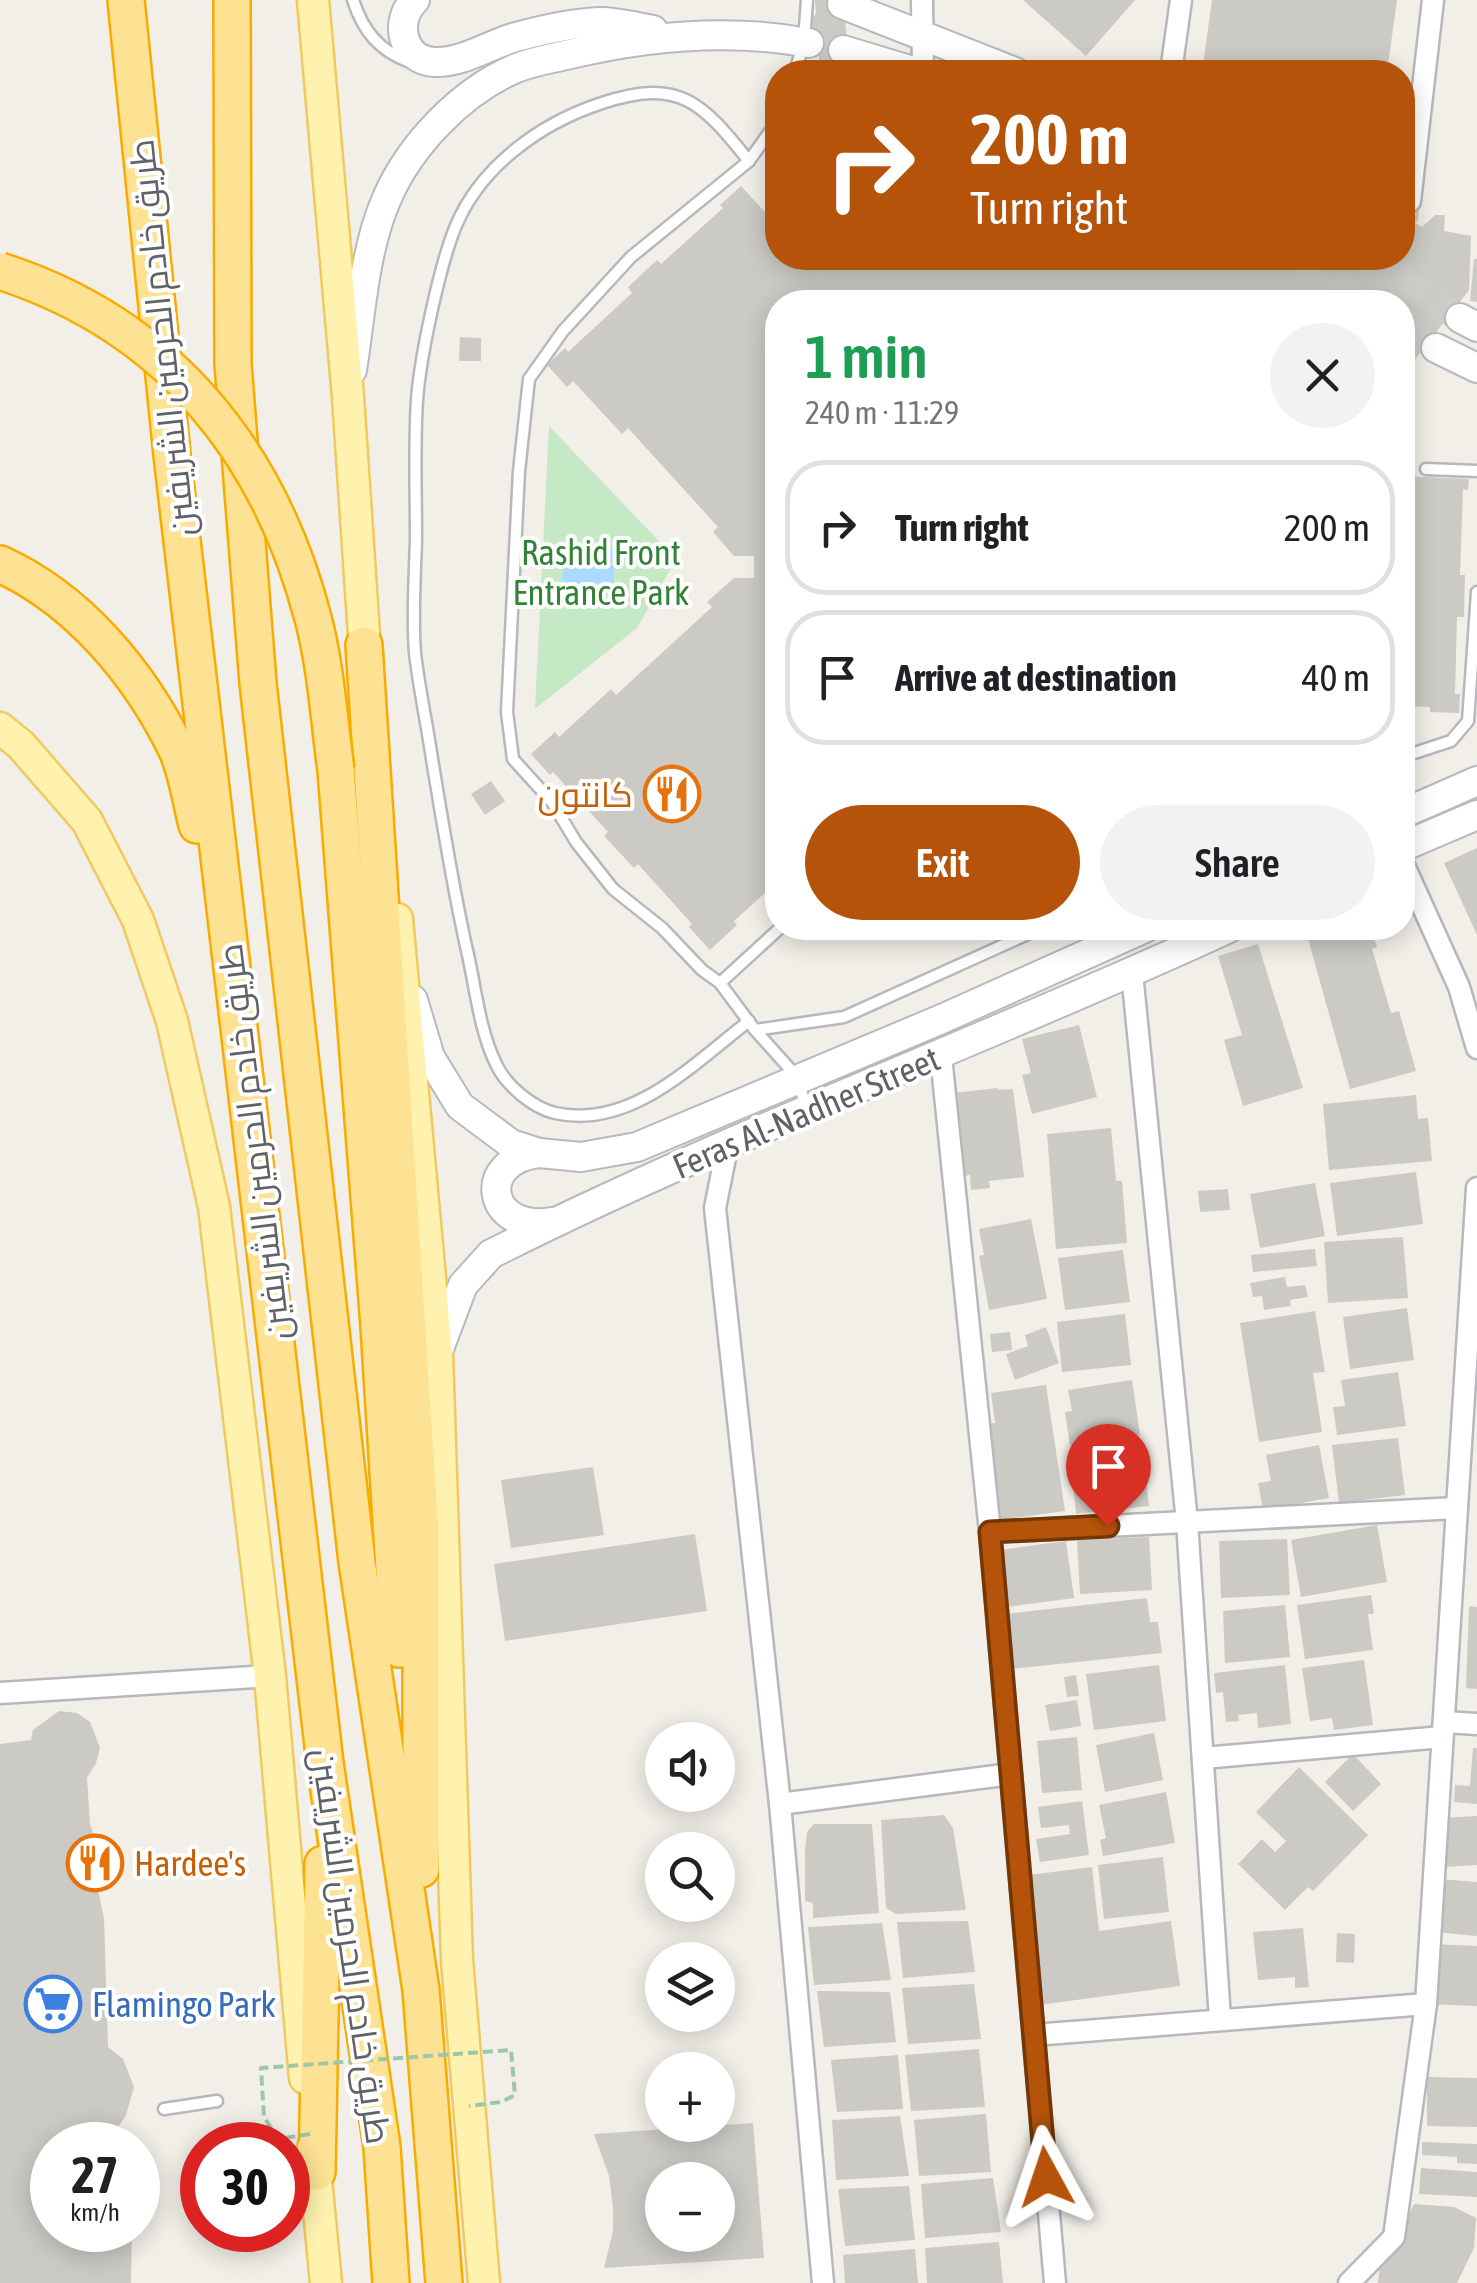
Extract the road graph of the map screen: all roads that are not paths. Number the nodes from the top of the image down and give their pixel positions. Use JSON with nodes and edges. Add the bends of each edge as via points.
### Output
{"nodes":[{"id":1,"x":126,"y":0,"type":"edge"},
{"id":2,"x":232,"y":0,"type":"edge"},
{"id":3,"x":313,"y":0,"type":"edge"},
{"id":4,"x":353,"y":0,"type":"edge"},
{"id":5,"x":414,"y":0,"type":"edge"},
{"id":6,"x":807,"y":0,"type":"edge"},
{"id":7,"x":922,"y":0,"type":"edge"},
{"id":8,"x":1181,"y":0,"type":"edge"},
{"id":9,"x":1432,"y":0,"type":"edge"},
{"id":10,"x":842,"y":4,"type":"dead end"},
{"id":11,"x":922,"y":35,"type":"junction"},
{"id":12,"x":698,"y":36,"type":"junction"},
{"id":13,"x":806,"y":43,"type":"junction"},
{"id":14,"x":843,"y":50,"type":"dead end"},
{"id":15,"x":800,"y":60,"type":"edge"},
{"id":16,"x":878,"y":60,"type":"edge"},
{"id":17,"x":920,"y":60,"type":"edge"},
{"id":18,"x":985,"y":60,"type":"edge"},
{"id":19,"x":1173,"y":60,"type":"edge"},
{"id":20,"x":435,"y":62,"type":"junction"},
{"id":21,"x":765,"y":138,"type":"edge"},
{"id":22,"x":1415,"y":155,"type":"edge"},
{"id":23,"x":749,"y":161,"type":"junction"},
{"id":24,"x":0,"y":271,"type":"edge"},
{"id":25,"x":1436,"y":348,"type":"tunnel mouth"},
{"id":26,"x":1477,"y":368,"type":"edge"},
{"id":27,"x":348,"y":396,"type":"junction"},
{"id":28,"x":1426,"y":469,"type":"dead end"},
{"id":29,"x":1477,"y":471,"type":"edge"},
{"id":30,"x":0,"y":564,"type":"edge"},
{"id":31,"x":1477,"y":592,"type":"edge"},
{"id":32,"x":364,"y":645,"type":"junction"},
{"id":33,"x":0,"y":728,"type":"edge"},
{"id":34,"x":1415,"y":753,"type":"edge"},
{"id":35,"x":1477,"y":781,"type":"edge"},
{"id":36,"x":1415,"y":808,"type":"edge"},
{"id":37,"x":1477,"y":816,"type":"edge"},
{"id":38,"x":1415,"y":842,"type":"edge"},
{"id":39,"x":1415,"y":890,"type":"edge"},
{"id":40,"x":767,"y":940,"type":"edge"},
{"id":41,"x":1014,"y":940,"type":"edge"},
{"id":42,"x":1118,"y":940,"type":"edge"},
{"id":43,"x":1203,"y":940,"type":"edge"},
{"id":44,"x":402,"y":963,"type":"junction"},
{"id":45,"x":1132,"y":973,"type":"junction"},
{"id":46,"x":720,"y":983,"type":"junction"},
{"id":47,"x":752,"y":1026,"type":"junction"},
{"id":48,"x":240,"y":1035,"type":"junction"},
{"id":49,"x":1477,"y":1048,"type":"edge"},
{"id":50,"x":941,"y":1056,"type":"junction"},
{"id":51,"x":798,"y":1078,"type":"junction"},
{"id":52,"x":806,"y":1109,"type":"junction"},
{"id":53,"x":728,"y":1142,"type":"junction"},
{"id":54,"x":539,"y":1153,"type":"junction"},
{"id":55,"x":1477,"y":1188,"type":"edge"},
{"id":56,"x":555,"y":1222,"type":"junction"},
{"id":57,"x":1473,"y":1319,"type":"edge"},
{"id":58,"x":437,"y":1354,"type":"junction"},
{"id":59,"x":1457,"y":1508,"type":"junction"},
{"id":60,"x":1187,"y":1522,"type":"junction"},
{"id":61,"x":990,"y":1532,"type":"junction"},
{"id":62,"x":270,"y":1676,"type":"junction"},
{"id":63,"x":0,"y":1692,"type":"edge"},
{"id":64,"x":1477,"y":1724,"type":"edge"},
{"id":65,"x":1443,"y":1730,"type":"junction"},
{"id":66,"x":1203,"y":1758,"type":"junction"},
{"id":67,"x":325,"y":1763,"type":"junction"},
{"id":68,"x":1011,"y":1774,"type":"junction"},
{"id":69,"x":780,"y":1804,"type":"junction"},
{"id":70,"x":420,"y":1990,"type":"junction"},
{"id":71,"x":1426,"y":2004,"type":"junction"},
{"id":72,"x":1220,"y":2019,"type":"junction"},
{"id":73,"x":1034,"y":2035,"type":"junction"},
{"id":74,"x":217,"y":2101,"type":"dead end"},
{"id":75,"x":164,"y":2109,"type":"dead end"},
{"id":76,"x":317,"y":2172,"type":"junction"},
{"id":77,"x":326,"y":2283,"type":"edge"},
{"id":78,"x":391,"y":2283,"type":"edge"},
{"id":79,"x":444,"y":2283,"type":"edge"},
{"id":80,"x":484,"y":2283,"type":"edge"},
{"id":81,"x":823,"y":2283,"type":"edge"},
{"id":82,"x":1055,"y":2283,"type":"edge"},
{"id":83,"x":1349,"y":2283,"type":"edge"}],
"edges":[{"from":1,"to":48,"type":"highway","name":"طريق خادم الحرمين الشريفين"},
{"from":2,"to":70,"type":"highway","name":"طريق خادم الحرمين الشريفين","via":[[233,364],[258,683],[357,1562]]},
{"from":3,"to":27,"type":"main road"},
{"from":4,"to":20,"type":"lane","via":[[376,44],[410,62]]},
{"from":5,"to":20,"type":"street","via":[[402,31],[414,55]]},
{"from":6,"to":13,"type":"lane"},
{"from":7,"to":11,"type":"street"},
{"from":8,"to":19,"type":"street"},
{"from":9,"to":22,"type":"street"},
{"from":10,"to":11,"type":"street"},
{"from":11,"to":17,"type":"street"},
{"from":11,"to":18,"type":"street"},
{"from":12,"to":13,"type":"street"},
{"from":12,"to":20,"type":"street","via":[[600,22]]},
{"from":12,"to":27,"type":"street","via":[[612,45],[517,68],[461,103],[432,132],[394,185],[375,233]]},
{"from":13,"to":15,"type":"lane"},
{"from":14,"to":16,"type":"street"},
{"from":21,"to":23,"type":"lane"},
{"from":23,"to":46,"type":"lane","via":[[631,257],[529,378],[507,712],[514,759],[576,842],[613,889]]},
{"from":23,"to":47,"type":"lane","via":[[694,102],[664,92],[621,96],[532,136],[476,191],[455,228],[417,398],[415,651],[476,992],[491,1052],[513,1086],[551,1112],[620,1109]]},
{"from":24,"to":70,"type":"highway","bridge":true,"via":[[115,327],[200,397],[278,512],[314,623],[336,770]]},
{"from":25,"to":26,"type":"street"},
{"from":27,"to":32,"type":"main road"},
{"from":28,"to":29,"type":"lane"},
{"from":30,"to":48,"type":"highway","via":[[59,601],[108,645],[143,690],[178,754]]},
{"from":31,"to":34,"type":"lane","via":[[1468,722],[1451,741]]},
{"from":32,"to":44,"type":"main road"},
{"from":32,"to":70,"type":"highway","via":[[421,1534]]},
{"from":33,"to":62,"type":"main road","via":[[87,821],[138,920],[172,1021],[214,1207]]},
{"from":35,"to":36,"type":"street"},
{"from":37,"to":38,"type":"street"},
{"from":39,"to":49,"type":"street","via":[[1459,987]]},
{"from":40,"to":46,"type":"lane"},
{"from":41,"to":47,"type":"lane","via":[[844,1017]]},
{"from":42,"to":51,"type":"street","name":"Feras Al-Nadher Street"},
{"from":43,"to":45,"type":"street","name":"Feras Al-Nadher Street"},
{"from":44,"to":54,"type":"street","name":"Feras Al-Nadher Street","via":[[430,1057],[460,1106],[511,1144]]},
{"from":44,"to":58,"type":"main road"},
{"from":45,"to":50,"type":"street","name":"Feras Al-Nadher Street"},
{"from":45,"to":60,"type":"street"},
{"from":46,"to":47,"type":"lane"},
{"from":47,"to":51,"type":"lane"},
{"from":48,"to":67,"type":"highway","name":"طريق خادم الحرمين الشريفين"},
{"from":50,"to":52,"type":"street","name":"Feras Al-Nadher Street"},
{"from":50,"to":61,"type":"street"},
{"from":51,"to":52,"type":"lane"},
{"from":51,"to":54,"type":"street","name":"Feras Al-Nadher Street","via":[[637,1148],[581,1158]]},
{"from":52,"to":53,"type":"street","name":"Feras Al-Nadher Street"},
{"from":53,"to":56,"type":"street","name":"Feras Al-Nadher Street"},
{"from":53,"to":69,"type":"street","via":[[715,1208]]},
{"from":54,"to":56,"type":"street","via":[[502,1168],[498,1197],[512,1219]]},
{"from":55,"to":57,"type":"street"},
{"from":56,"to":58,"type":"street","name":"Feras Al-Nadher Street","via":[[491,1254],[463,1285]]},
{"from":57,"to":59,"type":"street"},
{"from":58,"to":80,"type":"main road","via":[[457,1960]]},
{"from":59,"to":60,"type":"street"},
{"from":59,"to":65,"type":"street"},
{"from":60,"to":61,"type":"street"},
{"from":60,"to":66,"type":"street"},
{"from":61,"to":68,"type":"street"},
{"from":62,"to":63,"type":"street"},
{"from":62,"to":76,"type":"main road"},
{"from":64,"to":65,"type":"street"},
{"from":65,"to":66,"type":"street"},
{"from":65,"to":71,"type":"street"},
{"from":66,"to":72,"type":"street"},
{"from":67,"to":76,"type":"highway"},
{"from":67,"to":78,"type":"highway","name":"طريق خادم الحرمين الشريفين","via":[[382,2147]]},
{"from":68,"to":69,"type":"street"},
{"from":68,"to":73,"type":"street"},
{"from":69,"to":81,"type":"street"},
{"from":70,"to":79,"type":"highway","name":"طريق خادم الحرمين الشريفين"},
{"from":71,"to":72,"type":"street"},
{"from":71,"to":83,"type":"street","via":[[1394,2238]]},
{"from":72,"to":73,"type":"street"},
{"from":73,"to":82,"type":"street"},
{"from":74,"to":75,"type":"lane"},
{"from":76,"to":77,"type":"main road"}]}
